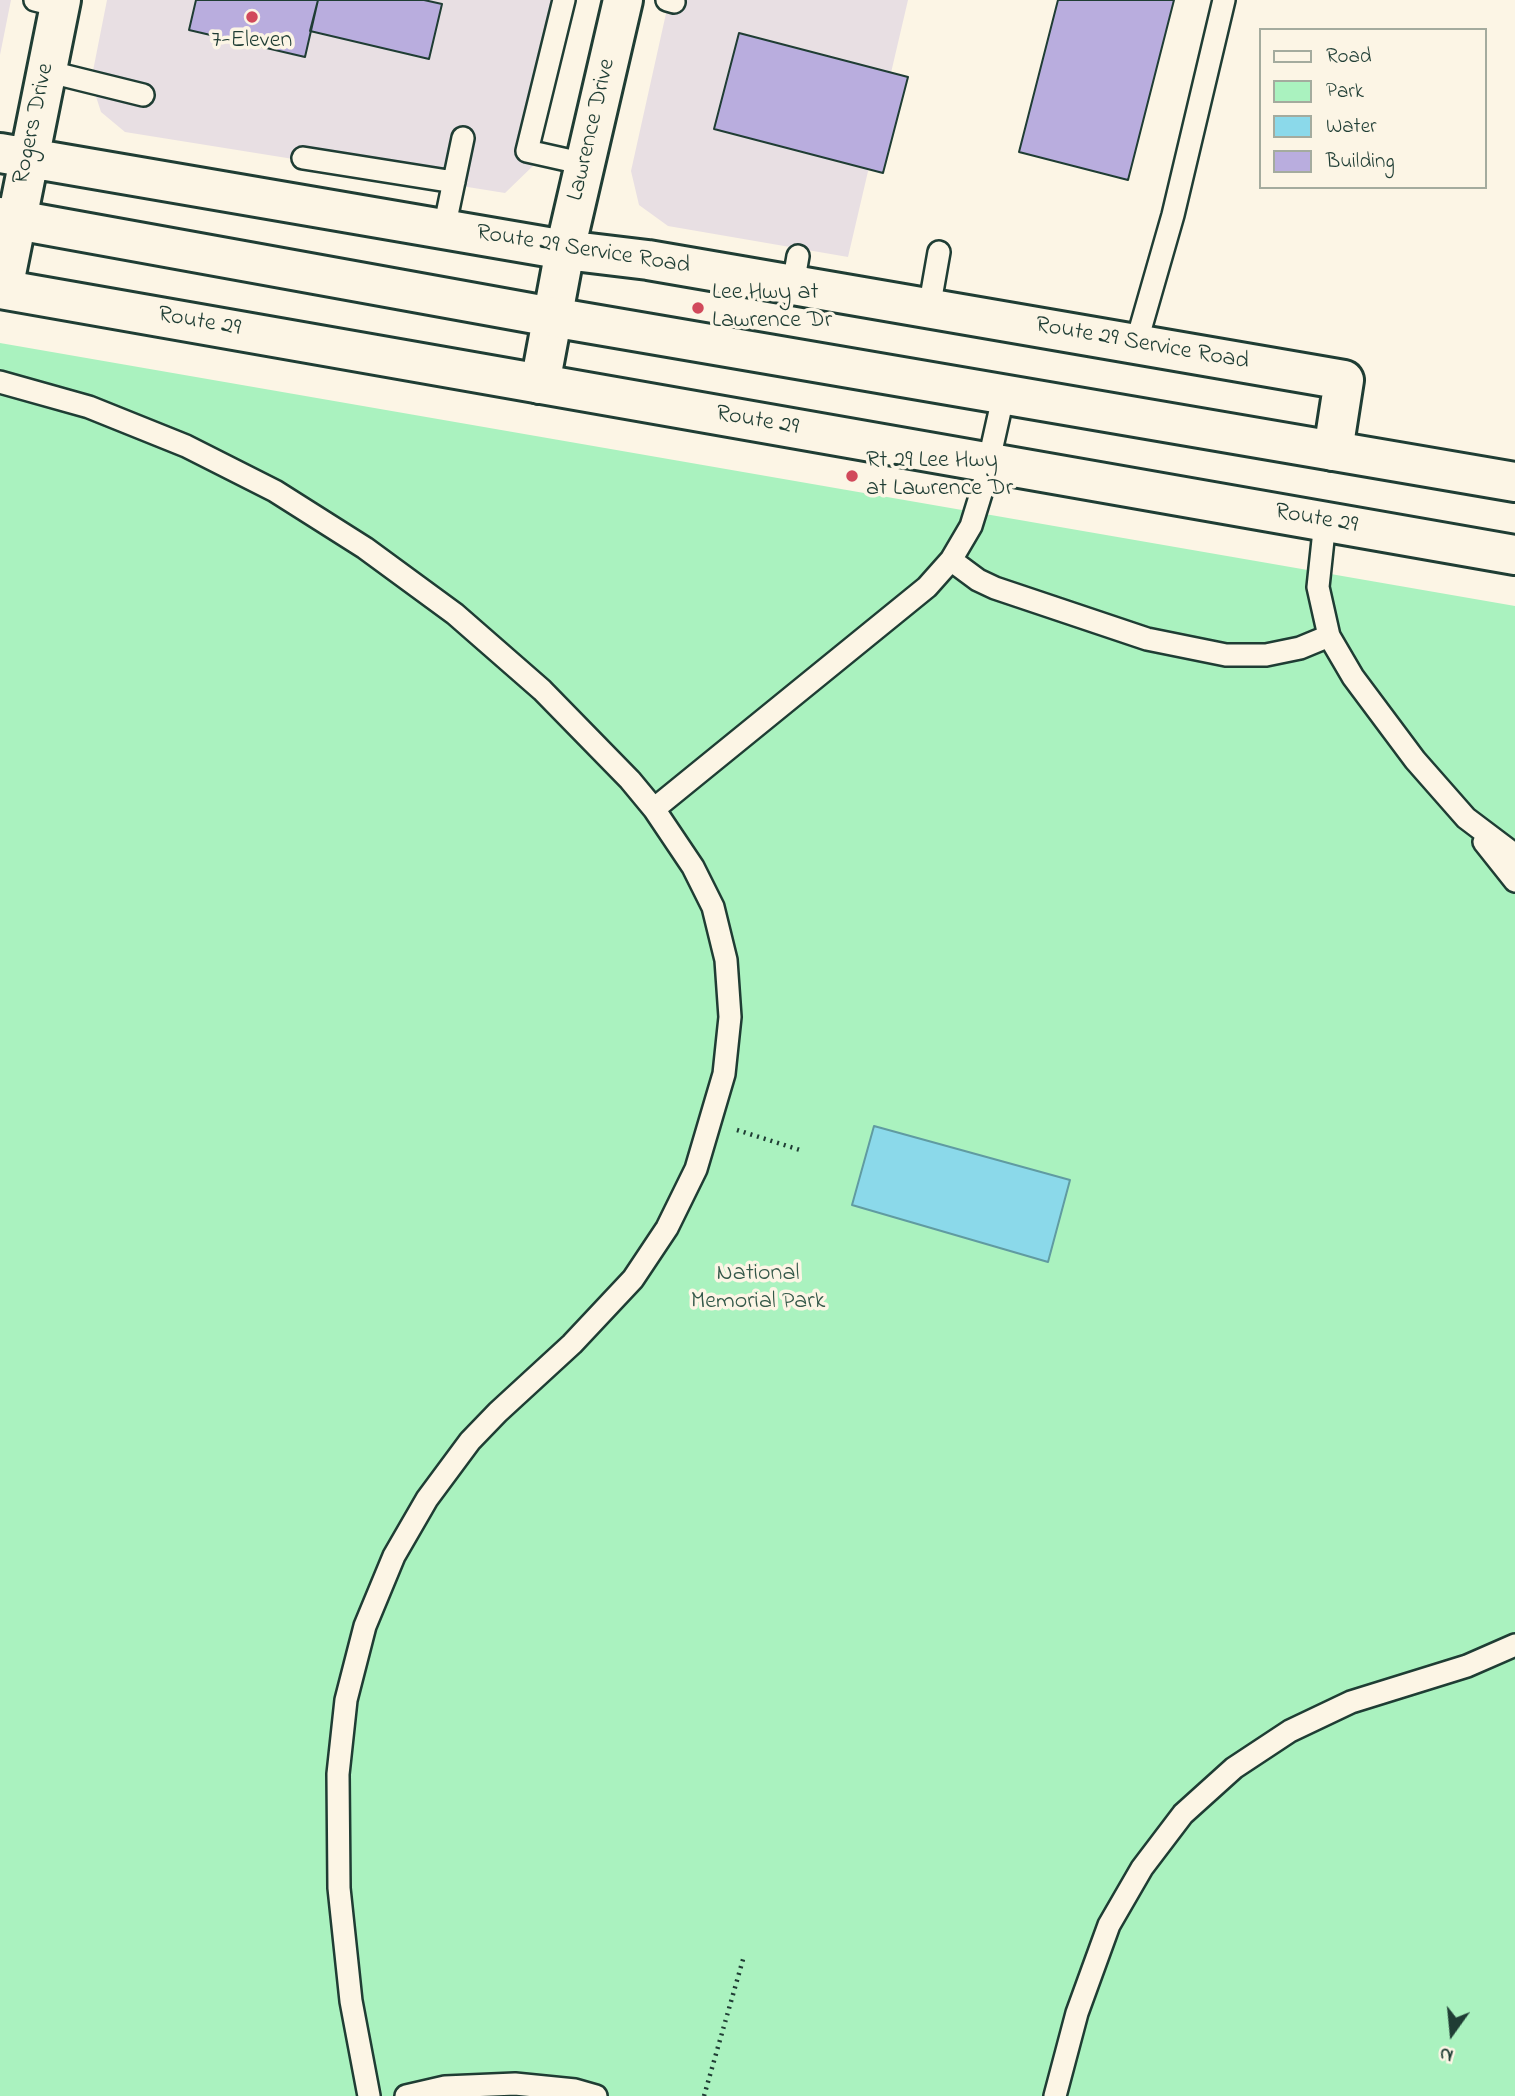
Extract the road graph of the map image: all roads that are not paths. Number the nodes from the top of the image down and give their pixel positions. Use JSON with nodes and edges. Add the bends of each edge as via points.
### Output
{"nodes":[{"id":1,"x":564,"y":0,"type":"edge"},
{"id":2,"x":624,"y":0,"type":"edge"},
{"id":3,"x":1224,"y":0,"type":"edge"},
{"id":4,"x":52,"y":2,"type":"edge"},
{"id":5,"x":46,"y":71,"type":"junction"},
{"id":6,"x":143,"y":95,"type":"dead end"},
{"id":7,"x":463,"y":138,"type":"dead end"},
{"id":8,"x":14,"y":155,"type":"edge"},
{"id":9,"x":303,"y":158,"type":"dead end"},
{"id":10,"x":585,"y":164,"type":"junction"},
{"id":11,"x":454,"y":182,"type":"junction"},
{"id":12,"x":8,"y":218,"type":"edge"},
{"id":13,"x":444,"y":229,"type":"junction"},
{"id":14,"x":565,"y":250,"type":"junction"},
{"id":15,"x":939,"y":252,"type":"dead end"},
{"id":16,"x":1,"y":289,"type":"edge"},
{"id":17,"x":929,"y":309,"type":"junction"},
{"id":18,"x":552,"y":317,"type":"junction"},
{"id":19,"x":1136,"y":344,"type":"junction"},
{"id":20,"x":0,"y":382,"type":"edge"},
{"id":21,"x":540,"y":384,"type":"junction"},
{"id":22,"x":1004,"y":393,"type":"junction"},
{"id":23,"x":1333,"y":451,"type":"junction"},
{"id":24,"x":988,"y":463,"type":"junction"},
{"id":25,"x":1515,"y":482,"type":"edge"},
{"id":26,"x":1325,"y":521,"type":"junction"},
{"id":27,"x":1515,"y":555,"type":"edge"},
{"id":28,"x":951,"y":560,"type":"junction"},
{"id":29,"x":1329,"y":636,"type":"junction"},
{"id":30,"x":654,"y":809,"type":"junction"},
{"id":31,"x":1466,"y":818,"type":"junction"},
{"id":32,"x":1515,"y":855,"type":"edge"},
{"id":33,"x":1515,"y":881,"type":"edge"},
{"id":34,"x":1515,"y":1645,"type":"edge"},
{"id":35,"x":369,"y":2096,"type":"edge"},
{"id":36,"x":406,"y":2096,"type":"edge"},
{"id":37,"x":596,"y":2096,"type":"edge"},
{"id":38,"x":1055,"y":2096,"type":"edge"}],
"edges":[{"from":1,"to":10,"type":"lane","via":[[527,151]]},
{"from":2,"to":10,"type":"main road","name":"Lawrence Drive"},
{"from":3,"to":19,"type":"lane"},
{"from":4,"to":5,"type":"main road","name":"Rogers Drive"},
{"from":5,"to":6,"type":"lane"},
{"from":5,"to":8,"type":"main road","name":"Rogers Drive"},
{"from":7,"to":11,"type":"lane"},
{"from":8,"to":12,"type":"main road","name":"Rogers Drive"},
{"from":8,"to":13,"type":"main road","name":"Route 29 Service Road"},
{"from":9,"to":11,"type":"lane"},
{"from":10,"to":14,"type":"main road","name":"Lawrence Drive"},
{"from":11,"to":13,"type":"lane"},
{"from":12,"to":16,"type":"main road","name":"Rogers Drive"},
{"from":12,"to":18,"type":"main road"},
{"from":13,"to":14,"type":"main road","name":"Route 29 Service Road"},
{"from":14,"to":17,"type":"main road","name":"Route 29 Service Road","via":[[795,271]]},
{"from":14,"to":18,"type":"main road","name":"Lawrence Drive"},
{"from":15,"to":17,"type":"lane"},
{"from":16,"to":21,"type":"main road","name":"Route 29"},
{"from":17,"to":19,"type":"main road","name":"Route 29 Service Road"},
{"from":18,"to":21,"type":"main road","name":"Lawrence Drive"},
{"from":18,"to":22,"type":"main road"},
{"from":19,"to":23,"type":"main road","name":"Route 29 Service Road","via":[[1344,380]]},
{"from":20,"to":30,"type":"lane","via":[[89,407],[186,446],[275,491],[365,548],[455,614],[542,690]]},
{"from":21,"to":24,"type":"main road","name":"Route 29"},
{"from":22,"to":23,"type":"main road"},
{"from":22,"to":24,"type":"lane"},
{"from":23,"to":25,"type":"main road"},
{"from":24,"to":26,"type":"main road","name":"Route 29"},
{"from":24,"to":28,"type":"lane","via":[[971,526]]},
{"from":26,"to":27,"type":"main road","name":"Route 29"},
{"from":26,"to":29,"type":"lane","via":[[1318,587]]},
{"from":28,"to":29,"type":"lane","via":[[995,588],[1147,639],[1226,655],[1300,648]]},
{"from":28,"to":30,"type":"lane","via":[[927,587]]},
{"from":29,"to":31,"type":"lane","via":[[1353,677],[1415,760]]},
{"from":30,"to":35,"type":"lane","via":[[713,907],[728,983],[724,1074],[695,1169],[667,1228],[633,1279],[463,1451],[427,1499],[394,1556],[365,1626],[346,1700],[338,1799],[339,1888],[349,1988]]},
{"from":31,"to":32,"type":"lane"},
{"from":31,"to":33,"type":"lane"},
{"from":34,"to":38,"type":"lane","via":[[1467,1666],[1351,1702],[1290,1731],[1234,1768],[1184,1814],[1142,1868],[1109,1925],[1077,2013]]},
{"from":36,"to":37,"type":"lane","via":[[445,2087],[515,2084]]}]}
